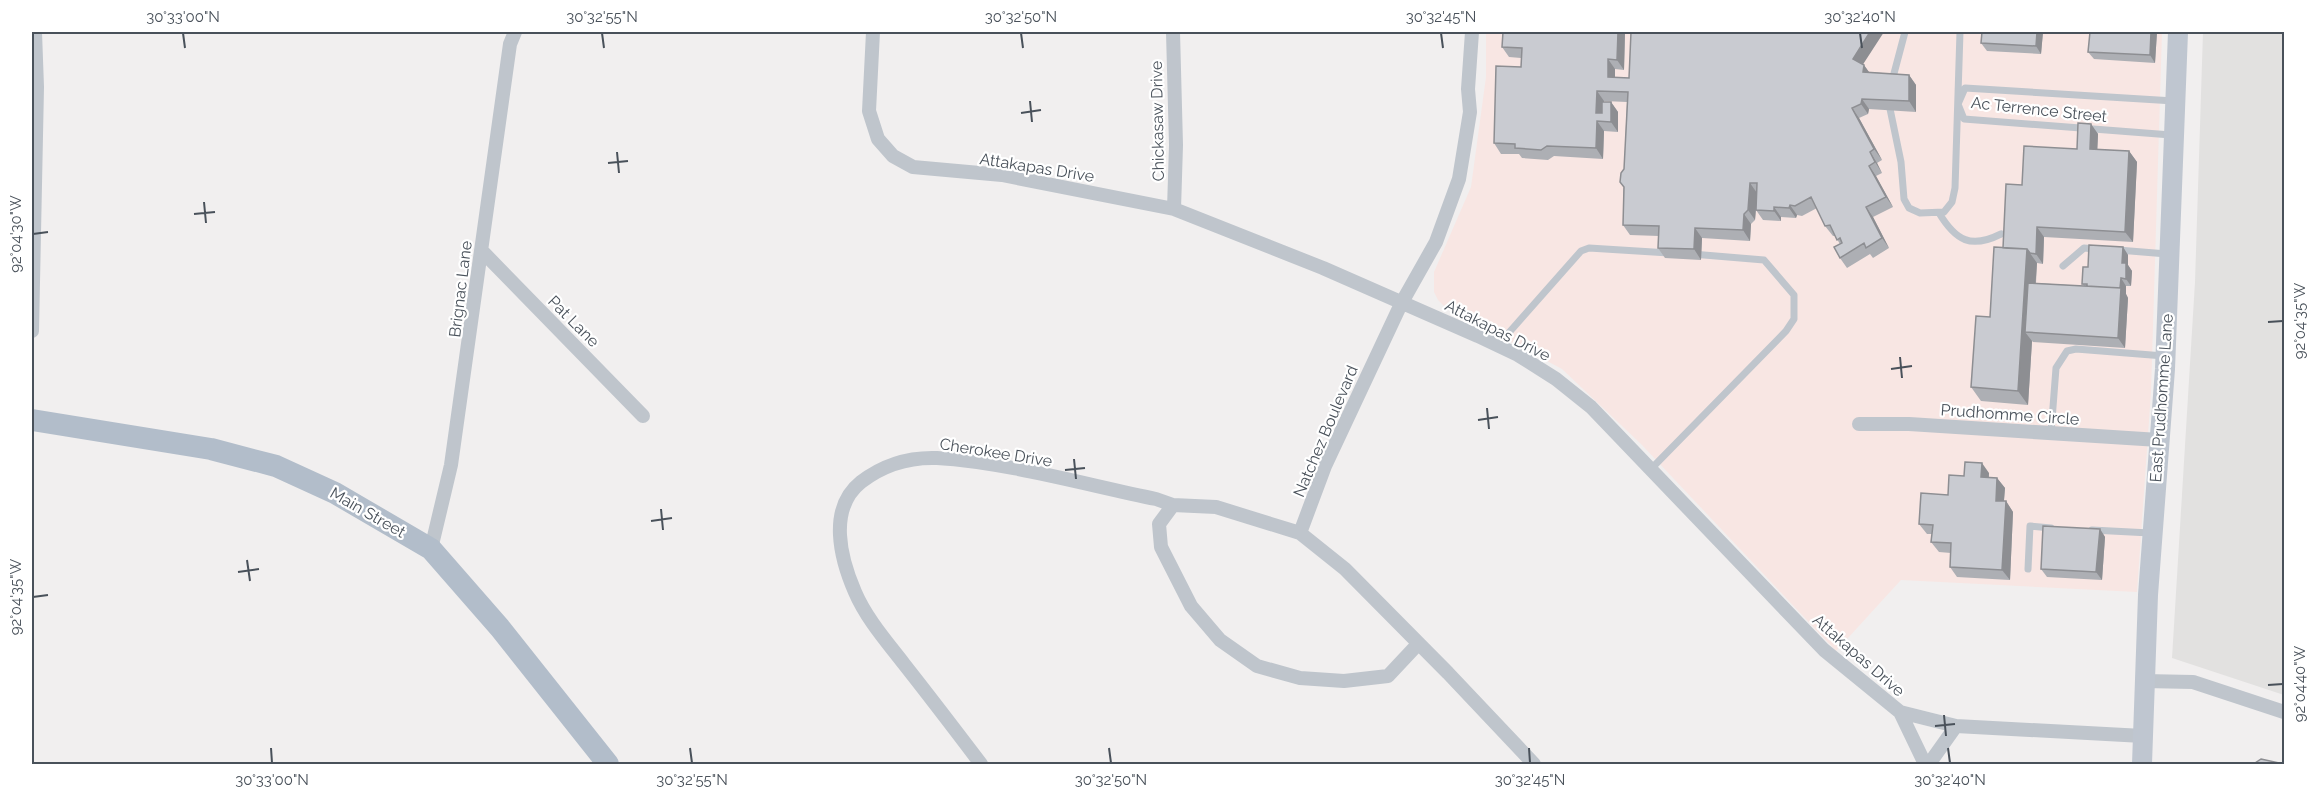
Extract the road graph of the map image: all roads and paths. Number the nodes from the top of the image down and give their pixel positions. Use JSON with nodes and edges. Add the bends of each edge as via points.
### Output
{"nodes":[{"id":1,"x":515,"y":32,"type":"edge"},
{"id":2,"x":873,"y":32,"type":"edge"},
{"id":3,"x":1173,"y":32,"type":"edge"},
{"id":4,"x":1472,"y":32,"type":"edge"},
{"id":5,"x":1905,"y":32,"type":"edge"},
{"id":6,"x":1960,"y":32,"type":"edge"},
{"id":7,"x":2178,"y":32,"type":"edge"},
{"id":8,"x":34,"y":34,"type":"edge"},
{"id":9,"x":2177,"y":101,"type":"junction"},
{"id":10,"x":1958,"y":104,"type":"junction"},
{"id":11,"x":2175,"y":135,"type":"junction"},
{"id":12,"x":1174,"y":209,"type":"junction"},
{"id":13,"x":1938,"y":213,"type":"junction"},
{"id":14,"x":2001,"y":234,"type":"edge"},
{"id":15,"x":481,"y":250,"type":"junction"},
{"id":16,"x":2170,"y":254,"type":"junction"},
{"id":17,"x":2063,"y":266,"type":"dead end"},
{"id":18,"x":1401,"y":303,"type":"junction"},
{"id":19,"x":32,"y":331,"type":"edge"},
{"id":20,"x":1498,"y":345,"type":"junction"},
{"id":21,"x":2165,"y":356,"type":"junction"},
{"id":22,"x":643,"y":416,"type":"dead end"},
{"id":23,"x":32,"y":420,"type":"edge"},
{"id":24,"x":1859,"y":424,"type":"dead end"},
{"id":25,"x":2051,"y":433,"type":"junction"},
{"id":26,"x":2159,"y":440,"type":"junction"},
{"id":27,"x":1650,"y":470,"type":"junction"},
{"id":28,"x":1173,"y":505,"type":"junction"},
{"id":29,"x":2063,"y":528,"type":"edge"},
{"id":30,"x":2086,"y":530,"type":"edge"},
{"id":31,"x":1300,"y":533,"type":"junction"},
{"id":32,"x":2153,"y":533,"type":"junction"},
{"id":33,"x":431,"y":549,"type":"junction"},
{"id":34,"x":2028,"y":569,"type":"dead end"},
{"id":35,"x":1418,"y":644,"type":"junction"},
{"id":36,"x":2144,"y":681,"type":"junction"},
{"id":37,"x":1900,"y":712,"type":"junction"},
{"id":38,"x":2284,"y":712,"type":"edge"},
{"id":39,"x":1956,"y":726,"type":"junction"},
{"id":40,"x":2143,"y":736,"type":"junction"},
{"id":41,"x":608,"y":765,"type":"edge"},
{"id":42,"x":981,"y":765,"type":"edge"},
{"id":43,"x":1534,"y":765,"type":"edge"},
{"id":44,"x":1927,"y":765,"type":"edge"},
{"id":45,"x":2142,"y":765,"type":"edge"}],
"edges":[{"from":1,"to":15,"type":"street","name":"Brignac Lane","via":[[510,44]]},
{"from":2,"to":12,"type":"street","name":"Attakapas Drive","via":[[869,111],[878,139],[893,156],[913,167],[1002,175]]},
{"from":3,"to":12,"type":"street","name":"Chickasaw Drive"},
{"from":4,"to":18,"type":"street","name":"Natchez Boulevard","via":[[1470,112],[1459,178],[1436,242]]},
{"from":5,"to":13,"type":"lane","via":[[1888,100],[1901,162],[1901,189],[1910,208],[1920,213]]},
{"from":6,"to":10,"type":"lane"},
{"from":7,"to":9,"type":"street","name":"East Prudhomme Lane"},
{"from":8,"to":19,"type":"street","via":[[37,87]]},
{"from":9,"to":10,"type":"lane","name":"Ac Terrence Street","via":[[1965,88]]},
{"from":9,"to":11,"type":"street","name":"East Prudhomme Lane"},
{"from":10,"to":11,"type":"lane","name":"Ac Terrence Street","via":[[1964,119]]},
{"from":10,"to":13,"type":"lane","via":[[1955,188],[1952,202]]},
{"from":11,"to":16,"type":"street","name":"East Prudhomme Lane"},
{"from":12,"to":18,"type":"street","name":"Attakapas Drive"},
{"from":13,"to":14,"type":"lane","via":[[1959,237],[1983,243]]},
{"from":15,"to":22,"type":"street","name":"Pat Lane"},
{"from":15,"to":33,"type":"street","name":"Brignac Lane","via":[[451,465]]},
{"from":16,"to":17,"type":"lane","via":[[2084,248]]},
{"from":16,"to":21,"type":"street","name":"East Prudhomme Lane"},
{"from":18,"to":20,"type":"street","name":"Attakapas Drive"},
{"from":18,"to":31,"type":"street","name":"Natchez Boulevard","via":[[1325,466]]},
{"from":20,"to":27,"type":"street","name":"Attakapas Drive","via":[[1556,379],[1591,407]]},
{"from":20,"to":27,"type":"lane","via":[[1581,251],[1764,260],[1794,295],[1794,319]]},
{"from":21,"to":25,"type":"lane","via":[[2067,351],[2056,368]]},
{"from":21,"to":26,"type":"street","name":"East Prudhomme Lane"},
{"from":23,"to":33,"type":"main road","name":"Main Street","via":[[211,449],[276,466],[335,492]]},
{"from":24,"to":25,"type":"street","name":"Prudhomme Circle"},
{"from":25,"to":26,"type":"street","name":"Prudhomme Circle"},
{"from":26,"to":32,"type":"street","name":"East Prudhomme Lane"},
{"from":27,"to":37,"type":"street","name":"Attakapas Drive","via":[[1824,650]]},
{"from":28,"to":31,"type":"street","name":"Cherokee Drive","via":[[1216,507]]},
{"from":28,"to":35,"type":"street","via":[[1159,524],[1161,547],[1191,606],[1220,640],[1257,666],[1300,678],[1344,681],[1388,676]]},
{"from":28,"to":42,"type":"street","name":"Cherokee Drive","via":[[981,463],[936,458],[893,464],[856,486],[839,529],[841,551],[855,594],[879,632]]},
{"from":29,"to":34,"type":"lane","via":[[2030,526]]},
{"from":30,"to":32,"type":"lane"},
{"from":31,"to":35,"type":"street","via":[[1345,569]]},
{"from":32,"to":36,"type":"street","name":"East Prudhomme Lane"},
{"from":33,"to":41,"type":"main road","name":"Main Street","via":[[500,628]]},
{"from":35,"to":43,"type":"street"},
{"from":36,"to":38,"type":"street","via":[[2193,682]]},
{"from":36,"to":40,"type":"street","name":"East Prudhomme Lane"},
{"from":37,"to":39,"type":"street","name":"Attakapas Drive"},
{"from":37,"to":44,"type":"street"},
{"from":39,"to":40,"type":"street","name":"Attakapas Drive"},
{"from":39,"to":44,"type":"street"},
{"from":40,"to":45,"type":"street","name":"East Prudhomme Lane"}]}
